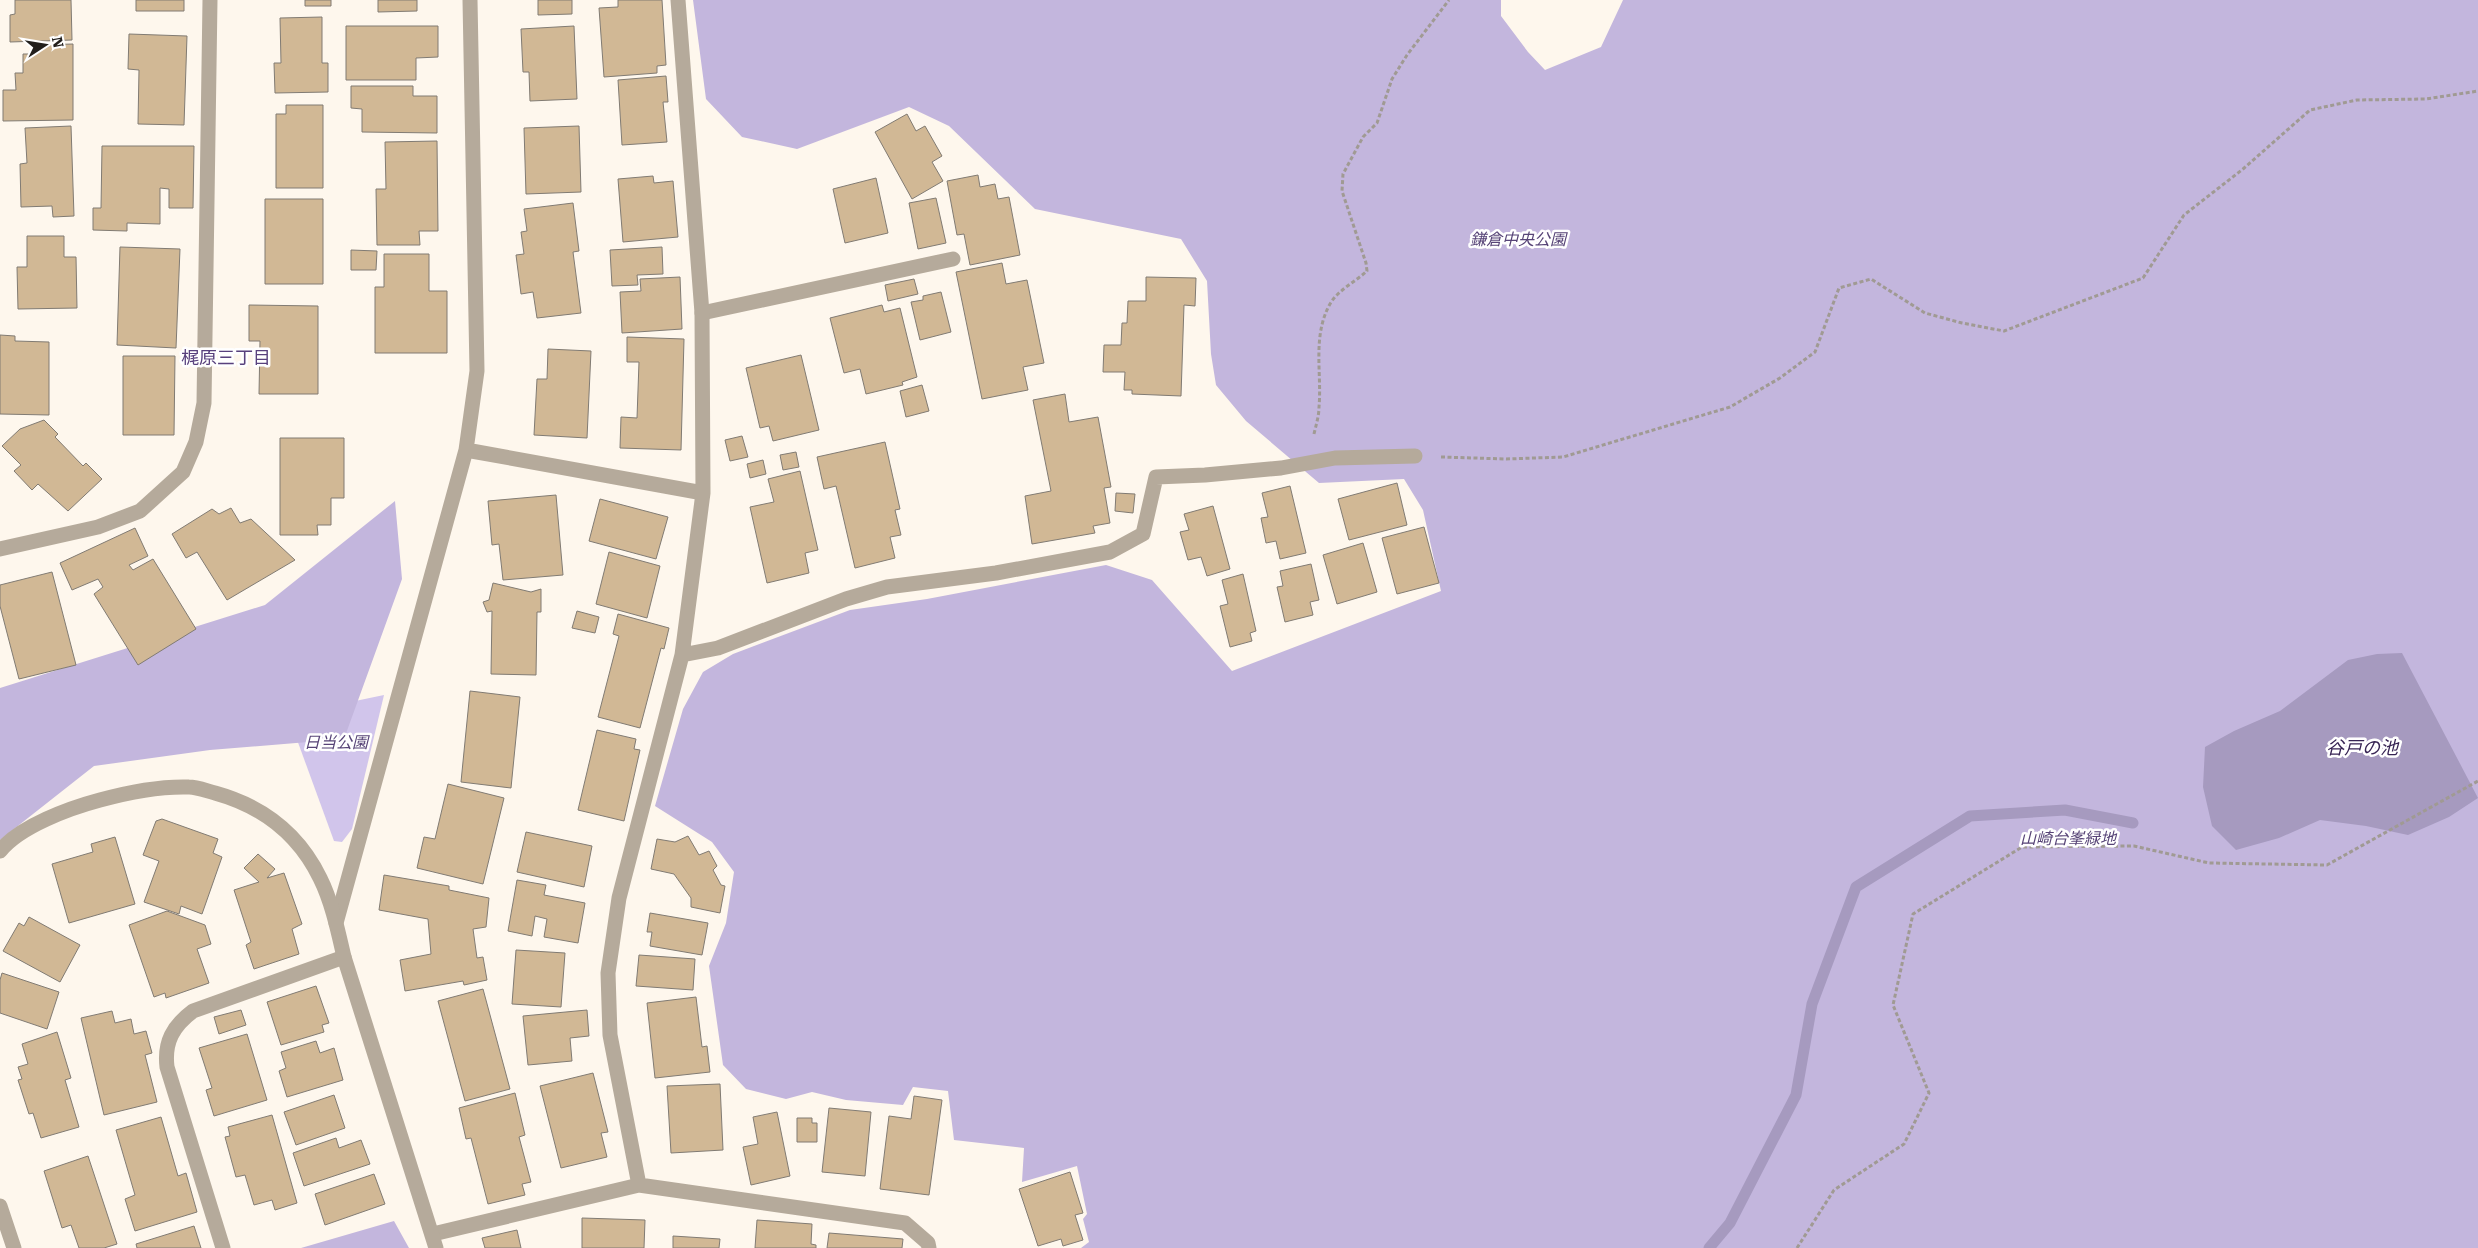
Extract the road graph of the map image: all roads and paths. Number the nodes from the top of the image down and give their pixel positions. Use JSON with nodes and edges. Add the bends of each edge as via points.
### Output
{"nodes":[{"id":1,"x":210,"y":0,"type":"edge"},
{"id":2,"x":470,"y":0,"type":"edge"},
{"id":3,"x":678,"y":0,"type":"edge"},
{"id":4,"x":1449,"y":0,"type":"edge"},
{"id":5,"x":2478,"y":91,"type":"edge"},
{"id":6,"x":953,"y":259,"type":"dead end"},
{"id":7,"x":702,"y":313,"type":"junction"},
{"id":8,"x":1314,"y":435,"type":"dead end"},
{"id":9,"x":466,"y":450,"type":"junction"},
{"id":10,"x":1415,"y":456,"type":"joint"},
{"id":11,"x":703,"y":493,"type":"junction"},
{"id":12,"x":0,"y":549,"type":"edge"},
{"id":13,"x":682,"y":655,"type":"junction"},
{"id":14,"x":2478,"y":781,"type":"edge"},
{"id":15,"x":0,"y":851,"type":"edge"},
{"id":16,"x":336,"y":923,"type":"junction"},
{"id":17,"x":344,"y":957,"type":"junction"},
{"id":18,"x":639,"y":1184,"type":"junction"},
{"id":19,"x":0,"y":1206,"type":"edge"},
{"id":20,"x":434,"y":1241,"type":"edge"},
{"id":21,"x":14,"y":1248,"type":"edge"},
{"id":22,"x":223,"y":1248,"type":"edge"},
{"id":23,"x":929,"y":1248,"type":"edge"},
{"id":24,"x":1796,"y":1248,"type":"edge"}],
"edges":[{"from":1,"to":12,"type":"street","via":[[204,403],[196,442],[184,472],[140,511],[98,527]]},
{"from":2,"to":9,"type":"street","via":[[477,371]]},
{"from":3,"to":7,"type":"street"},
{"from":4,"to":8,"type":"path","via":[[1392,79],[1377,123],[1363,138],[1343,174],[1342,191],[1367,271],[1330,303],[1323,320],[1318,346],[1319,407]]},
{"from":5,"to":10,"type":"path","via":[[2426,99],[2357,100],[2310,110],[2243,169],[2184,214],[2143,278],[2004,331],[1925,313],[1871,279],[1838,288],[1815,352],[1780,378],[1730,407],[1563,456],[1506,459]]},
{"from":6,"to":7,"type":"street"},
{"from":7,"to":11,"type":"street"},
{"from":9,"to":11,"type":"street"},
{"from":9,"to":16,"type":"street"},
{"from":10,"to":13,"type":"street","via":[[1335,458],[1281,468],[1156,477],[1143,534],[1110,552],[996,573],[887,587],[846,599],[718,648]]},
{"from":11,"to":13,"type":"street"},
{"from":13,"to":18,"type":"street","via":[[620,898],[608,973],[610,1036]]},
{"from":14,"to":24,"type":"path","via":[[2326,865],[2209,863],[2134,846],[2022,847],[1913,914],[1893,1005],[1929,1094],[1904,1144],[1834,1190]]},
{"from":15,"to":16,"type":"street","via":[[41,821],[81,805],[139,789],[191,786],[234,798],[275,820],[298,843],[320,878]]},
{"from":16,"to":17,"type":"street"},
{"from":17,"to":20,"type":"street"},
{"from":17,"to":22,"type":"street","via":[[193,1011],[181,1020],[167,1043],[167,1067]]},
{"from":18,"to":20,"type":"street"},
{"from":18,"to":23,"type":"street","via":[[905,1223],[928,1243]]},
{"from":19,"to":21,"type":"street"}]}
